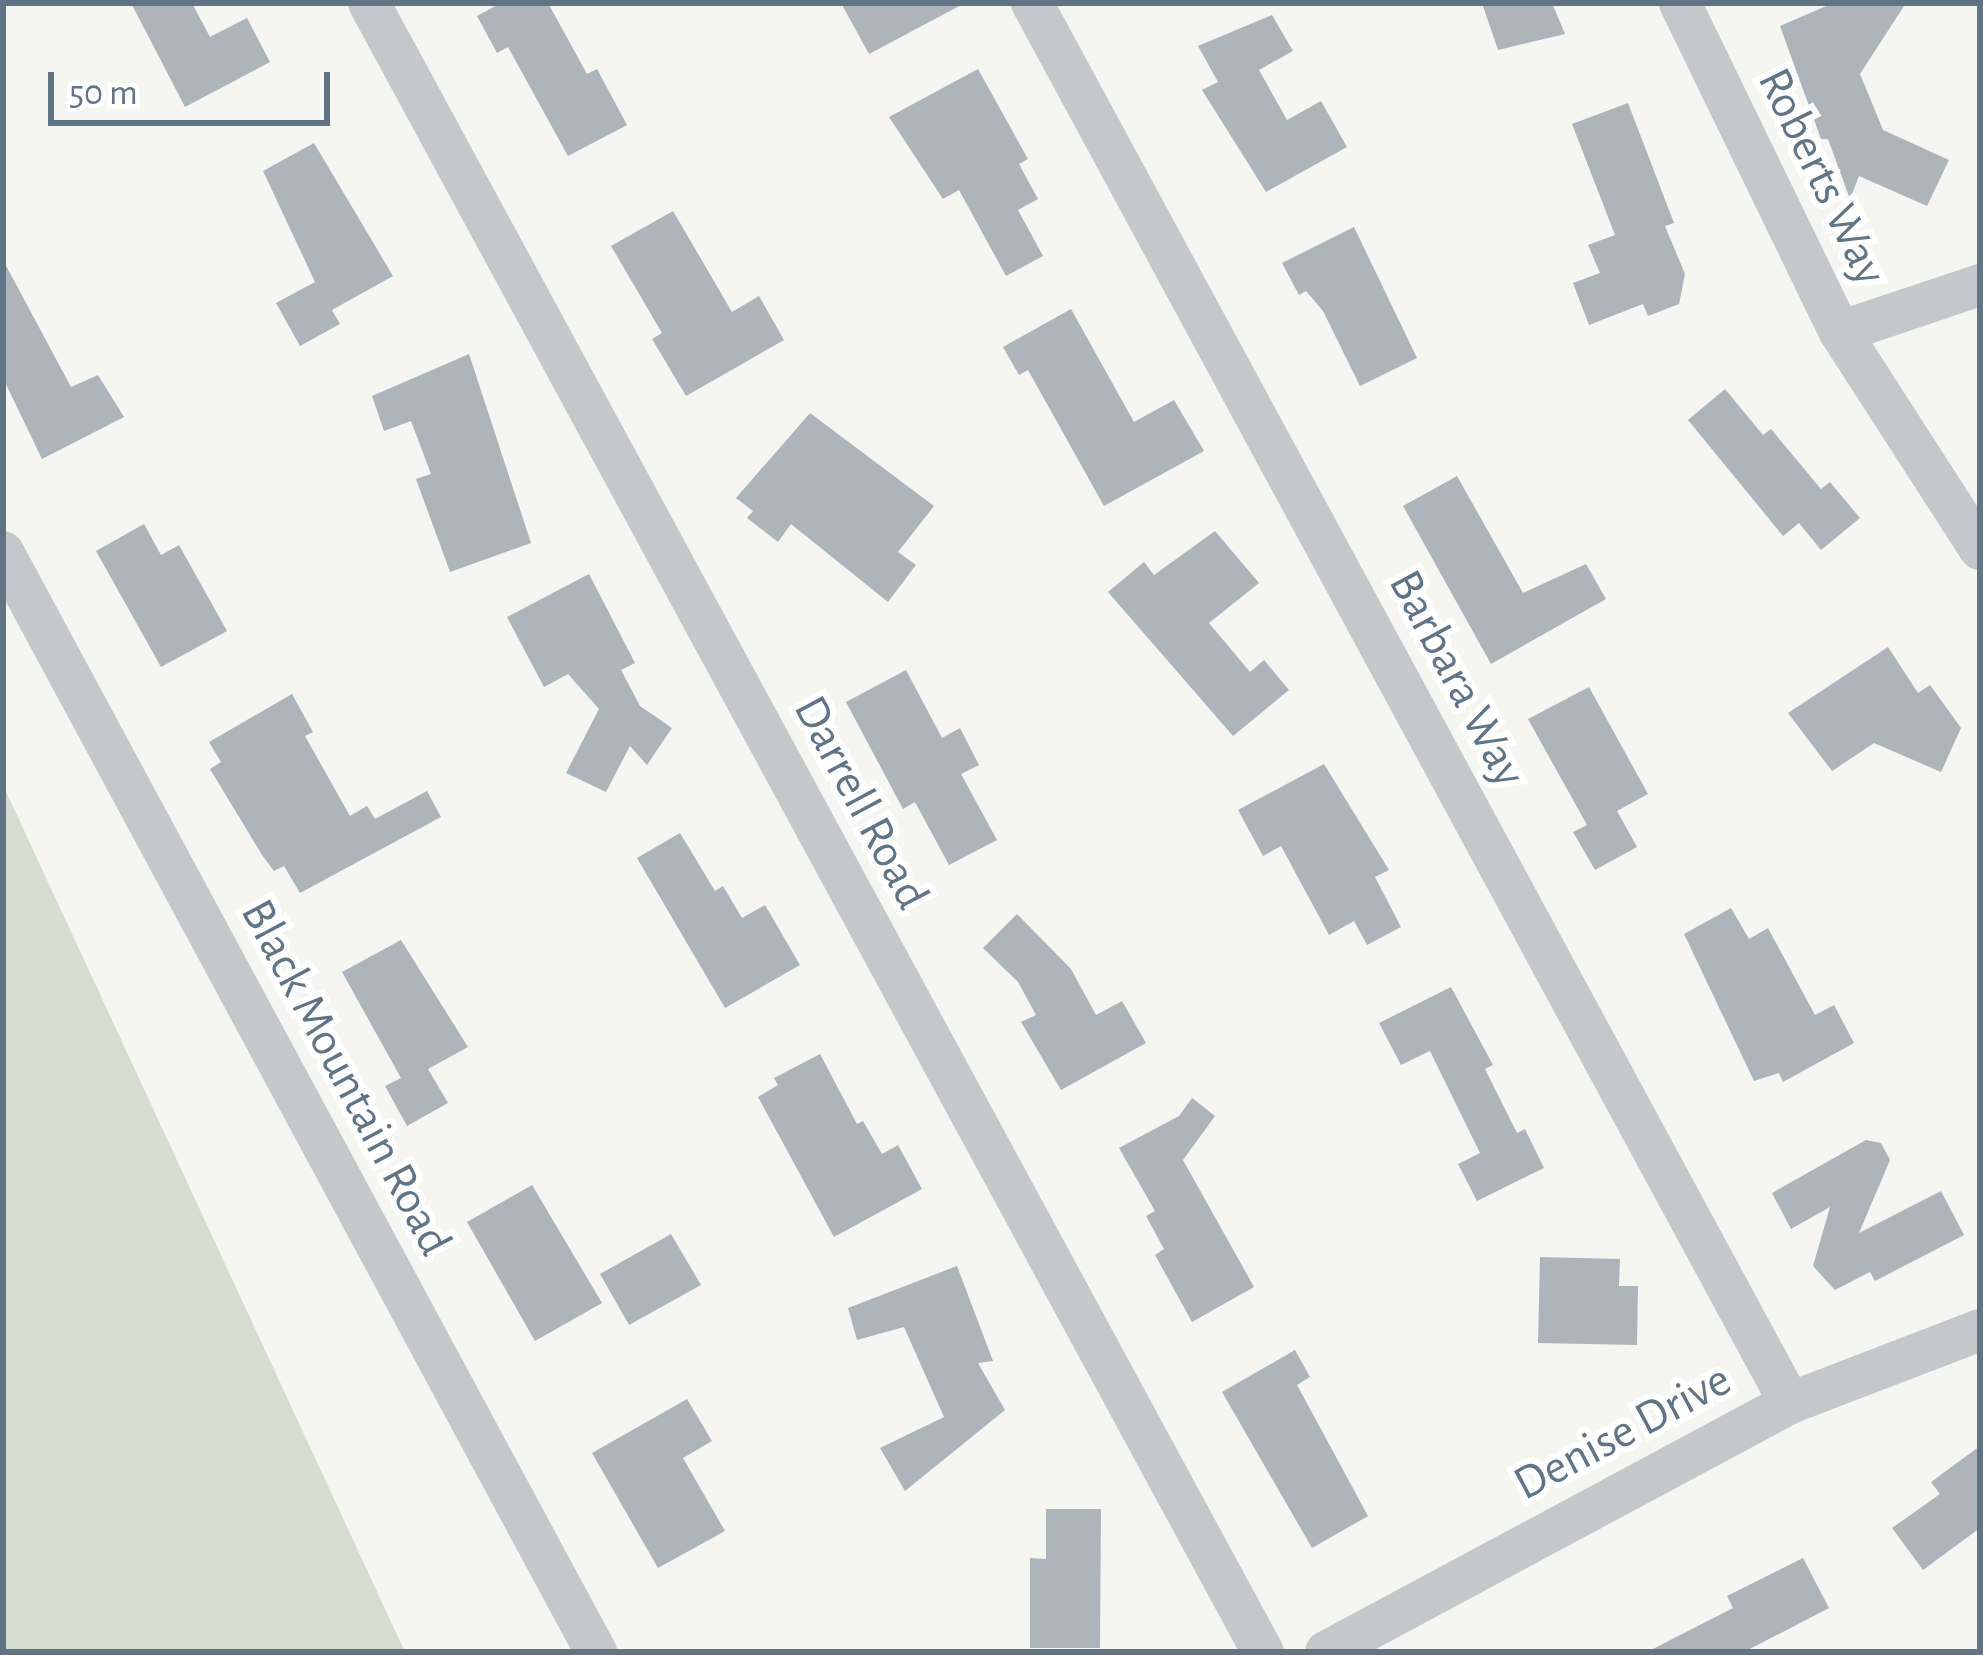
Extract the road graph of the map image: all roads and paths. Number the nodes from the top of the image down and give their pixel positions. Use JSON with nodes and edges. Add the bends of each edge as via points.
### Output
{"nodes":[{"id":1,"x":368,"y":3,"type":"edge"},
{"id":2,"x":1032,"y":3,"type":"edge"},
{"id":3,"x":1680,"y":3,"type":"edge"},
{"id":4,"x":1980,"y":285,"type":"edge"},
{"id":5,"x":1840,"y":332,"type":"junction"},
{"id":6,"x":1980,"y":549,"type":"edge"},
{"id":7,"x":3,"y":552,"type":"edge"},
{"id":8,"x":1980,"y":1330,"type":"edge"},
{"id":9,"x":1790,"y":1402,"type":"junction"},
{"id":10,"x":596,"y":1652,"type":"edge"},
{"id":11,"x":1263,"y":1652,"type":"edge"},
{"id":12,"x":1326,"y":1652,"type":"edge"}],
"edges":[{"from":1,"to":11,"type":"street","name":"Darrell Road"},
{"from":2,"to":9,"type":"street","name":"Barbara Way"},
{"from":3,"to":5,"type":"street","name":"Roberts Way"},
{"from":4,"to":5,"type":"street","name":"Roberts Way"},
{"from":5,"to":6,"type":"street","name":"Roberts Way"},
{"from":7,"to":10,"type":"street","name":"Black Mountain Road"},
{"from":8,"to":9,"type":"street","name":"Denise Drive"},
{"from":9,"to":12,"type":"street","name":"Denise Drive"}]}
